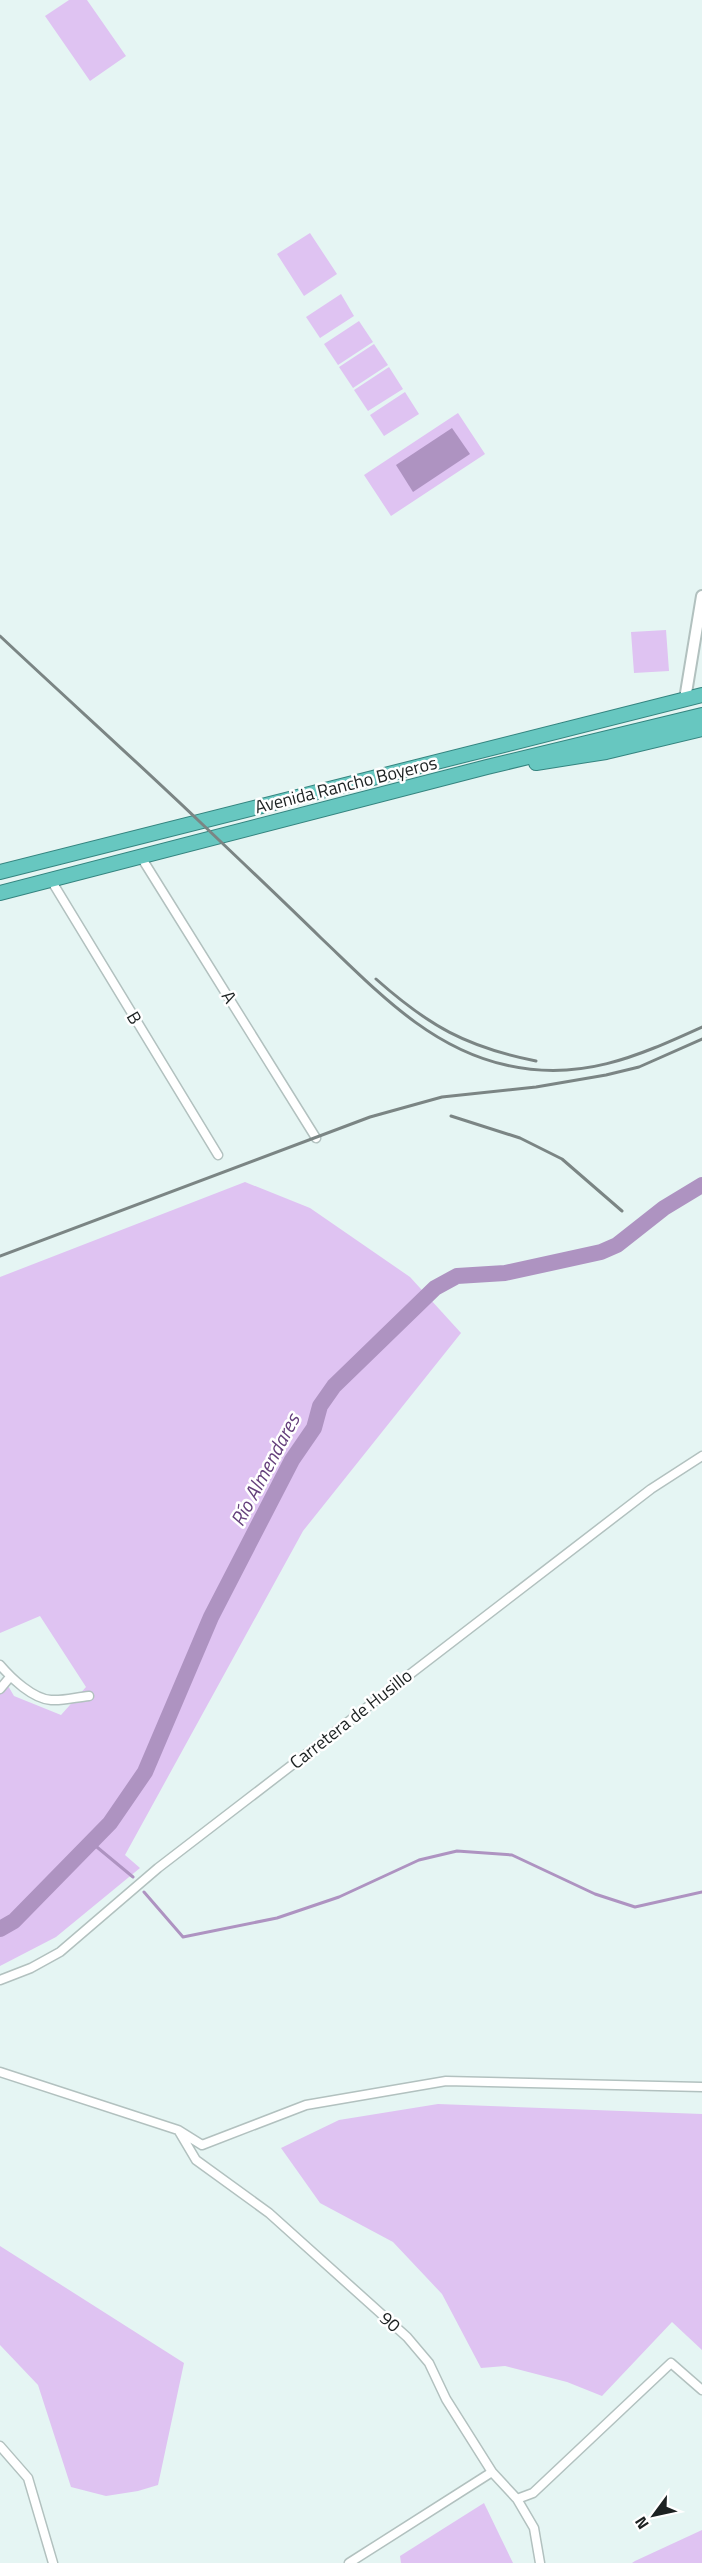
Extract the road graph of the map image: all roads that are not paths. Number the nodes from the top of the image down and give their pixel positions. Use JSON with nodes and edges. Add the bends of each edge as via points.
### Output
{"nodes":[{"id":1,"x":702,"y":596,"type":"edge"},
{"id":2,"x":702,"y":695,"type":"edge"},
{"id":3,"x":685,"y":699,"type":"junction"},
{"id":4,"x":702,"y":715,"type":"edge"},
{"id":5,"x":702,"y":729,"type":"edge"},
{"id":6,"x":487,"y":767,"type":"junction"},
{"id":7,"x":141,"y":856,"type":"junction"},
{"id":8,"x":0,"y":872,"type":"edge"},
{"id":9,"x":51,"y":880,"type":"junction"},
{"id":10,"x":0,"y":893,"type":"edge"},
{"id":11,"x":316,"y":1138,"type":"dead end"},
{"id":12,"x":218,"y":1155,"type":"dead end"},
{"id":13,"x":702,"y":1456,"type":"edge"},
{"id":14,"x":0,"y":1665,"type":"edge"},
{"id":15,"x":10,"y":1677,"type":"junction"},
{"id":16,"x":0,"y":1689,"type":"edge"},
{"id":17,"x":89,"y":1696,"type":"dead end"},
{"id":18,"x":0,"y":1980,"type":"edge"},
{"id":19,"x":0,"y":2072,"type":"edge"},
{"id":20,"x":702,"y":2087,"type":"edge"},
{"id":21,"x":178,"y":2130,"type":"junction"},
{"id":22,"x":702,"y":2390,"type":"edge"},
{"id":23,"x":0,"y":2446,"type":"edge"},
{"id":24,"x":492,"y":2472,"type":"junction"},
{"id":25,"x":517,"y":2499,"type":"junction"},
{"id":26,"x":53,"y":2563,"type":"edge"},
{"id":27,"x":349,"y":2563,"type":"edge"},
{"id":28,"x":540,"y":2563,"type":"edge"}],
"edges":[{"from":1,"to":3,"type":"street"},
{"from":2,"to":3,"type":"highway","name":"Avenida Rancho Boyeros"},
{"from":3,"to":8,"type":"highway","name":"Avenida Rancho Boyeros"},
{"from":4,"to":6,"type":"highway","name":"Avenida Rancho Boyeros"},
{"from":5,"to":6,"type":"highway","via":[[606,752]]},
{"from":6,"to":7,"type":"highway","name":"Avenida Rancho Boyeros"},
{"from":7,"to":9,"type":"highway","name":"Avenida Rancho Boyeros"},
{"from":7,"to":11,"type":"street","name":"A"},
{"from":9,"to":10,"type":"highway","name":"Avenida Rancho Boyeros"},
{"from":9,"to":12,"type":"street","name":"B"},
{"from":13,"to":18,"type":"street","name":"Carretera de Husillo","via":[[651,1489],[335,1731],[158,1868],[60,1952]]},
{"from":14,"to":15,"type":"street"},
{"from":15,"to":16,"type":"street"},
{"from":15,"to":17,"type":"street","via":[[49,1701]]},
{"from":19,"to":21,"type":"street"},
{"from":20,"to":21,"type":"street","via":[[446,2081],[306,2105],[202,2145]]},
{"from":21,"to":24,"type":"street","name":"90","via":[[196,2160],[269,2213],[407,2337],[429,2362],[446,2399]]},
{"from":22,"to":25,"type":"street","via":[[671,2363],[533,2493]]},
{"from":23,"to":26,"type":"street","via":[[28,2478]]},
{"from":24,"to":25,"type":"street","name":"90"},
{"from":24,"to":27,"type":"street"},
{"from":25,"to":28,"type":"street","name":"90","via":[[534,2528]]}]}
